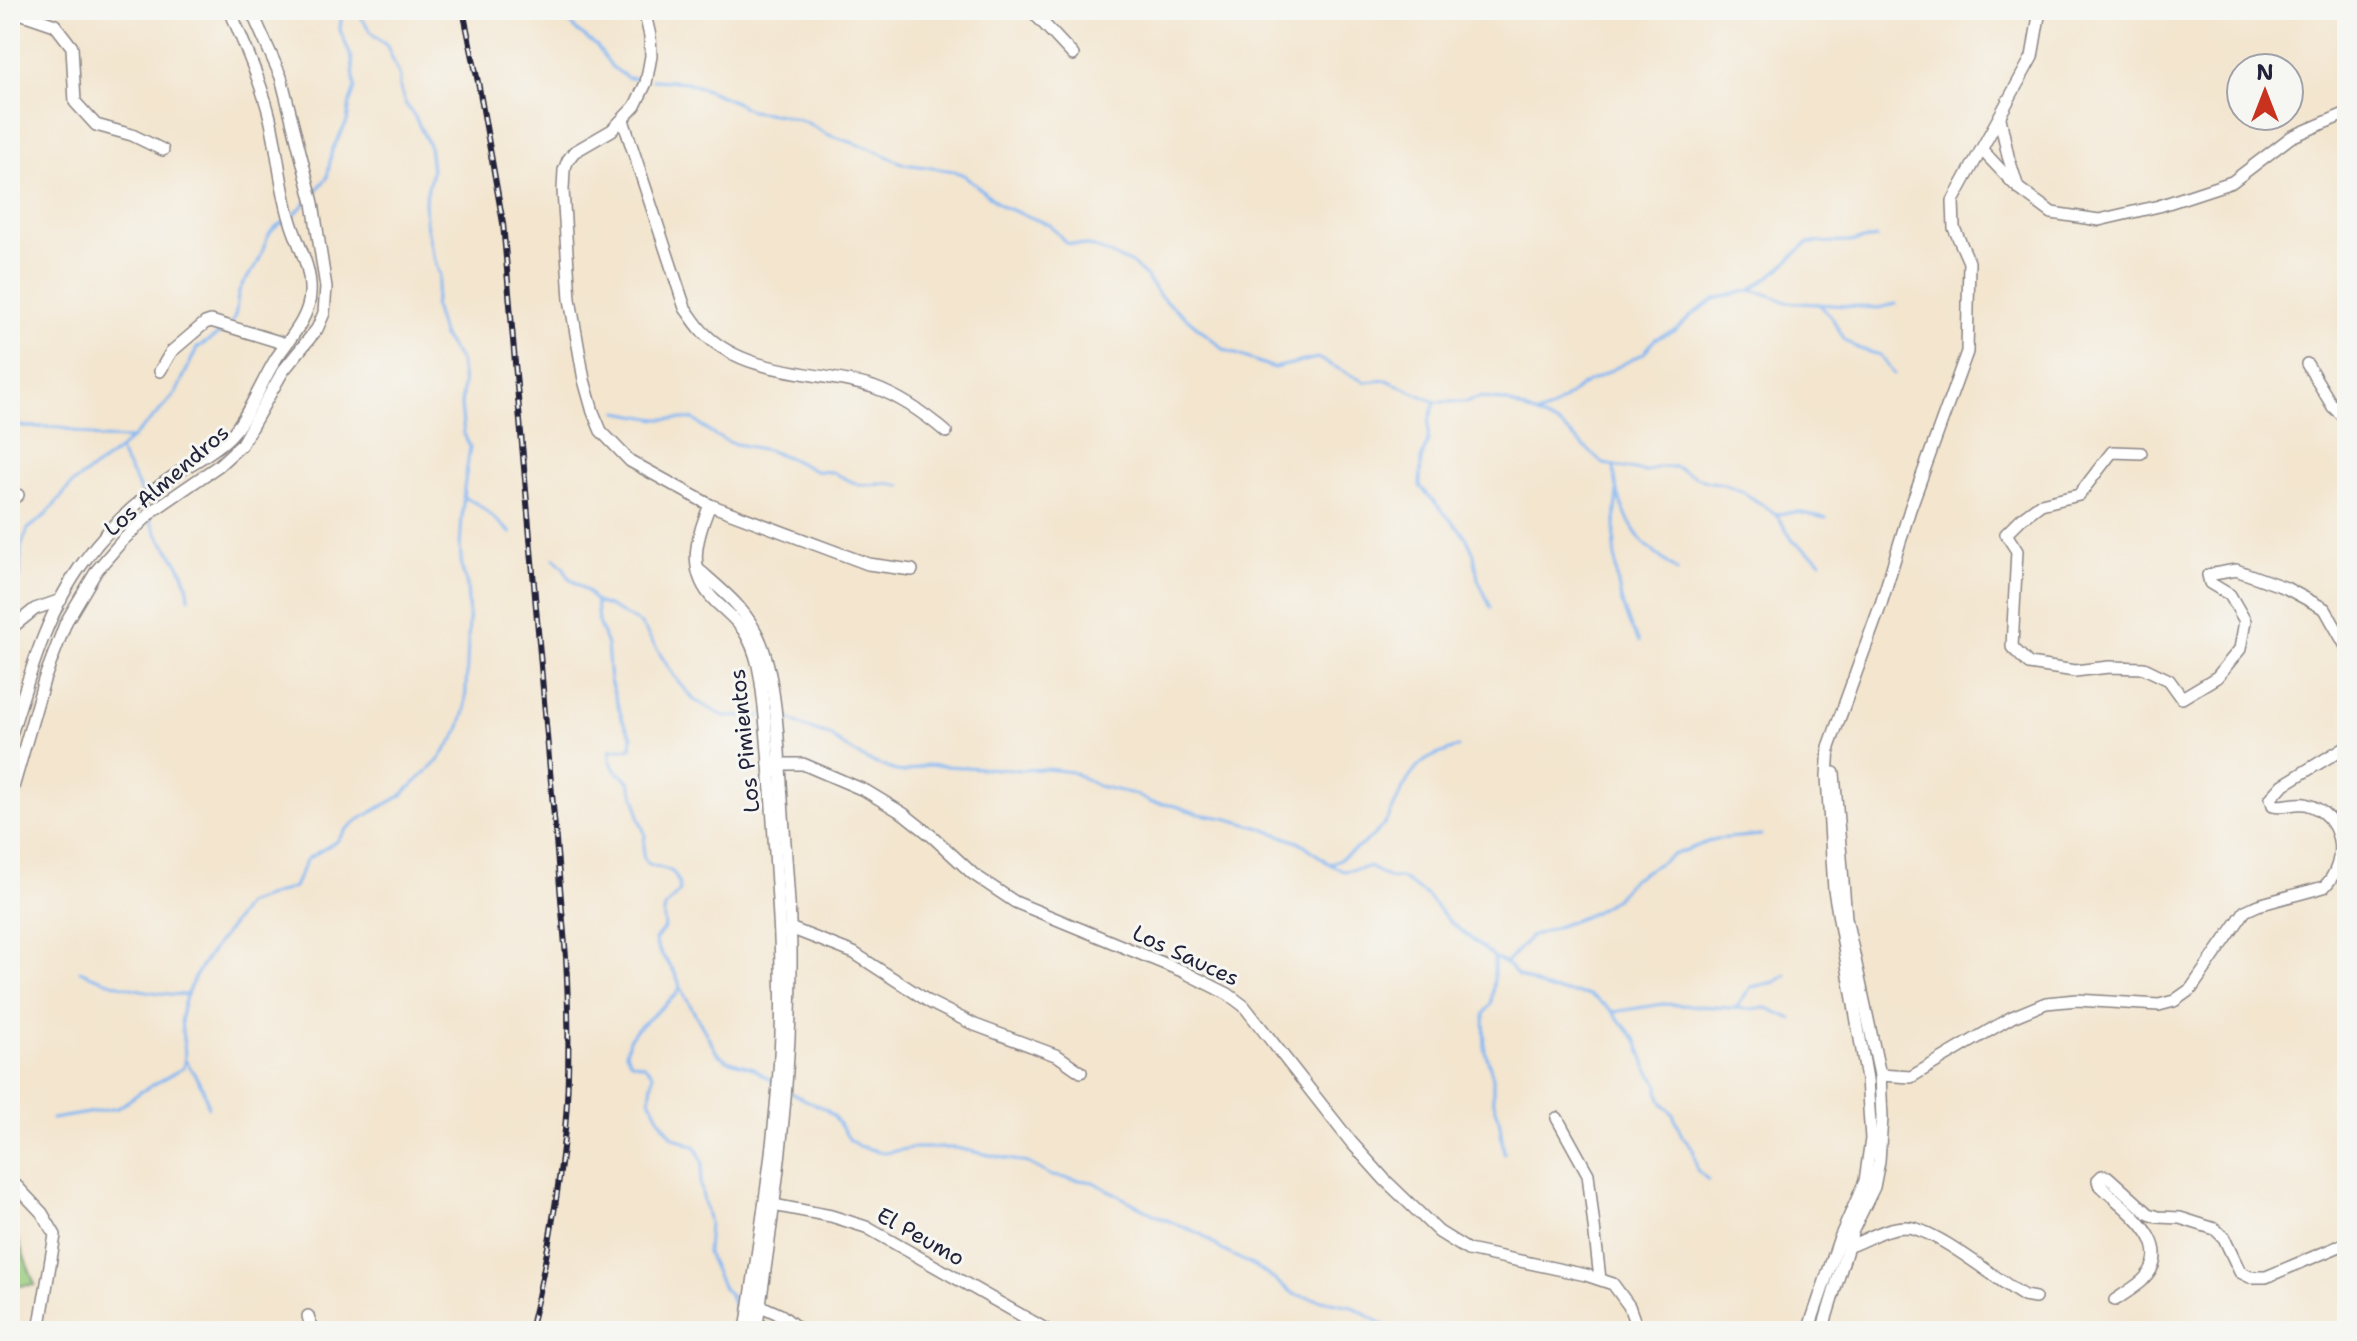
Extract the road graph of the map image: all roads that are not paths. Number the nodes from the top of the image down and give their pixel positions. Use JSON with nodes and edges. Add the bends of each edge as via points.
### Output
{"nodes":[{"id":1,"x":11,"y":10,"type":"edge"},
{"id":2,"x":230,"y":10,"type":"edge"},
{"id":3,"x":251,"y":10,"type":"edge"},
{"id":4,"x":644,"y":10,"type":"edge"},
{"id":5,"x":1031,"y":10,"type":"edge"},
{"id":6,"x":2040,"y":10,"type":"edge"},
{"id":7,"x":1073,"y":55,"type":"dead end"},
{"id":8,"x":2347,"y":113,"type":"edge"},
{"id":9,"x":2000,"y":117,"type":"junction"},
{"id":10,"x":623,"y":120,"type":"junction"},
{"id":11,"x":163,"y":150,"type":"dead end"},
{"id":12,"x":1982,"y":150,"type":"junction"},
{"id":13,"x":2018,"y":188,"type":"junction"},
{"id":14,"x":296,"y":329,"type":"junction"},
{"id":15,"x":313,"y":334,"type":"junction"},
{"id":16,"x":286,"y":344,"type":"junction"},
{"id":17,"x":2307,"y":364,"type":"dead end"},
{"id":18,"x":160,"y":371,"type":"dead end"},
{"id":19,"x":2347,"y":419,"type":"edge"},
{"id":20,"x":946,"y":432,"type":"dead end"},
{"id":21,"x":2141,"y":453,"type":"dead end"},
{"id":22,"x":710,"y":505,"type":"junction"},
{"id":23,"x":912,"y":570,"type":"dead end"},
{"id":24,"x":61,"y":600,"type":"junction"},
{"id":25,"x":10,"y":629,"type":"edge"},
{"id":26,"x":2347,"y":648,"type":"edge"},
{"id":27,"x":10,"y":738,"type":"edge"},
{"id":28,"x":2347,"y":746,"type":"edge"},
{"id":29,"x":774,"y":764,"type":"junction"},
{"id":30,"x":1834,"y":773,"type":"dead end"},
{"id":31,"x":10,"y":798,"type":"edge"},
{"id":32,"x":790,"y":928,"type":"junction"},
{"id":33,"x":1081,"y":1072,"type":"dead end"},
{"id":34,"x":1880,"y":1075,"type":"junction"},
{"id":35,"x":1557,"y":1118,"type":"dead end"},
{"id":36,"x":10,"y":1179,"type":"edge"},
{"id":37,"x":769,"y":1204,"type":"junction"},
{"id":38,"x":2347,"y":1243,"type":"edge"},
{"id":39,"x":1847,"y":1247,"type":"junction"},
{"id":40,"x":1600,"y":1279,"type":"junction"},
{"id":41,"x":2035,"y":1298,"type":"dead end"},
{"id":42,"x":2115,"y":1300,"type":"dead end"},
{"id":43,"x":755,"y":1304,"type":"junction"},
{"id":44,"x":308,"y":1316,"type":"dead end"},
{"id":45,"x":40,"y":1328,"type":"edge"},
{"id":46,"x":75,"y":1331,"type":"edge"},
{"id":47,"x":312,"y":1331,"type":"edge"},
{"id":48,"x":746,"y":1331,"type":"edge"},
{"id":49,"x":756,"y":1331,"type":"edge"},
{"id":50,"x":801,"y":1331,"type":"edge"},
{"id":51,"x":1049,"y":1331,"type":"edge"},
{"id":52,"x":1638,"y":1331,"type":"edge"},
{"id":53,"x":1808,"y":1331,"type":"edge"},
{"id":54,"x":1822,"y":1331,"type":"edge"}],
"edges":[{"from":1,"to":11,"type":"street","via":[[55,25],[72,47],[75,102],[96,125]]},
{"from":2,"to":14,"type":"street","name":"Los Almendros","via":[[262,89],[290,219],[307,268],[308,311]]},
{"from":3,"to":15,"type":"street","name":"Los Almendros","via":[[281,77],[313,203],[326,296]]},
{"from":4,"to":10,"type":"street","via":[[649,68],[635,106]]},
{"from":5,"to":7,"type":"street"},
{"from":6,"to":9,"type":"street","via":[[2032,57]]},
{"from":8,"to":13,"type":"street","via":[[2291,137],[2232,182],[2099,220],[2052,213]]},
{"from":9,"to":12,"type":"street"},
{"from":9,"to":13,"type":"street"},
{"from":10,"to":20,"type":"street","via":[[685,308],[705,334],[741,358],[898,397]]},
{"from":10,"to":22,"type":"street","via":[[574,152],[564,170],[570,299],[584,380],[601,431],[612,445],[630,461]]},
{"from":12,"to":13,"type":"street"},
{"from":12,"to":53,"type":"street","via":[[1953,201],[1954,228],[1969,262],[1967,352],[1829,747],[1834,890],[1867,1079],[1871,1139],[1865,1181]]},
{"from":14,"to":15,"type":"street"},
{"from":14,"to":16,"type":"street","name":"Los Almendros"},
{"from":15,"to":31,"type":"street","name":"Los Almendros","via":[[283,371],[241,445],[154,510],[97,570],[66,622]]},
{"from":16,"to":18,"type":"street","via":[[211,321],[171,352]]},
{"from":16,"to":24,"type":"street","name":"Los Almendros","via":[[232,434],[143,498],[84,561]]},
{"from":17,"to":19,"type":"street","via":[[2333,407]]},
{"from":21,"to":26,"type":"street","via":[[2112,452],[2079,495],[2041,504],[2006,534],[2017,551],[2012,647],[2029,664],[2075,671],[2144,668],[2169,680],[2182,698],[2217,677],[2240,649],[2245,621],[2230,595],[2210,583],[2208,575],[2236,570],[2325,609]]},
{"from":22,"to":23,"type":"street","via":[[868,564]]},
{"from":22,"to":29,"type":"street","name":"Los Pimientos","via":[[696,540],[699,570],[742,609],[761,641],[768,664]]},
{"from":24,"to":25,"type":"street","via":[[35,609]]},
{"from":24,"to":27,"type":"street","name":"Los Almendros","via":[[29,675]]},
{"from":28,"to":34,"type":"street","via":[[2271,798],[2278,807],[2314,807],[2336,829],[2339,865],[2332,880],[2245,911],[2183,996],[2159,1005],[2046,1003],[2012,1017],[1911,1077]]},
{"from":29,"to":32,"type":"street","name":"Los Pimientos"},
{"from":29,"to":37,"type":"street","name":"Los Pimientos","via":[[782,986]]},
{"from":29,"to":40,"type":"street","name":"Los Sauces","via":[[803,764],[866,791],[904,814],[973,874],[1015,902],[1228,994],[1244,1006],[1385,1180],[1453,1242],[1489,1256]]},
{"from":30,"to":34,"type":"street","via":[[1846,918]]},
{"from":32,"to":33,"type":"street","via":[[854,953],[931,1003],[1058,1056]]},
{"from":32,"to":37,"type":"street","name":"Los Pimientos","via":[[786,1098]]},
{"from":34,"to":39,"type":"street","via":[[1879,1161],[1874,1187]]},
{"from":35,"to":40,"type":"street","via":[[1588,1174]]},
{"from":36,"to":45,"type":"street","via":[[55,1235]]},
{"from":37,"to":43,"type":"street","name":"Los Pimientos"},
{"from":37,"to":51,"type":"street","name":"El Peumo","via":[[866,1227]]},
{"from":38,"to":42,"type":"street","via":[[2266,1277],[2250,1277],[2240,1272],[2215,1229],[2149,1214],[2102,1176],[2099,1184],[2145,1229],[2156,1250],[2148,1273]]},
{"from":39,"to":41,"type":"street","via":[[1888,1229],[1909,1227],[1956,1248],[2024,1296]]},
{"from":39,"to":54,"type":"street"},
{"from":40,"to":52,"type":"street","via":[[1620,1291]]},
{"from":43,"to":48,"type":"street","name":"Los Pimientos"},
{"from":43,"to":49,"type":"street","name":"Los Pimientos"},
{"from":43,"to":50,"type":"street"},
{"from":44,"to":47,"type":"street"},
{"from":45,"to":46,"type":"street"}]}
